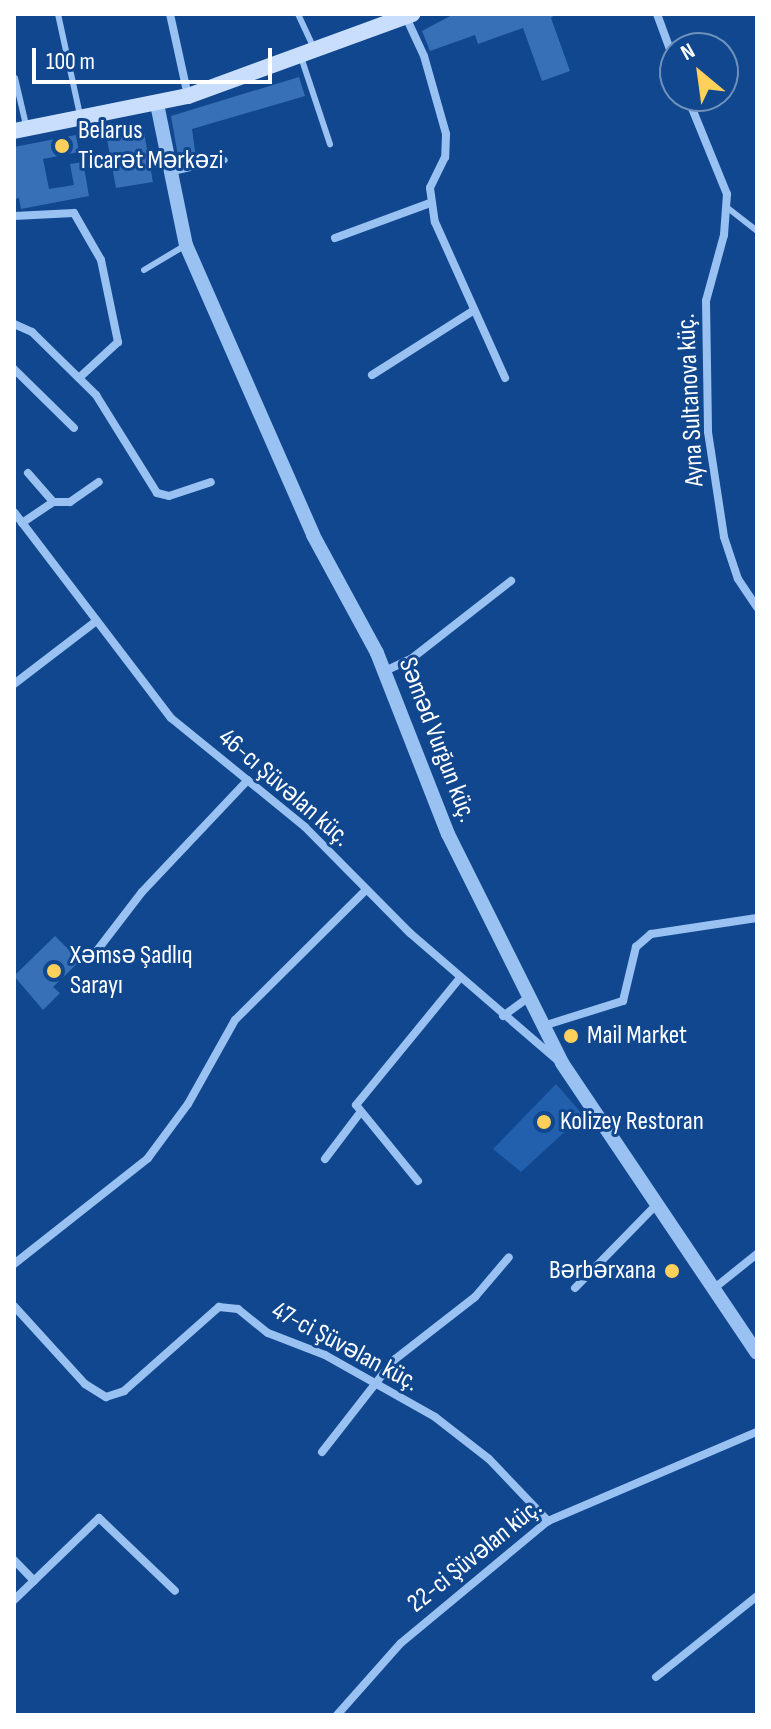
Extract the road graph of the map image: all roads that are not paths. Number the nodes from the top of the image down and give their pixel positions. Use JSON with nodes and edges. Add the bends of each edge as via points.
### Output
{"nodes":[{"id":1,"x":58,"y":14,"type":"edge"},
{"id":2,"x":170,"y":14,"type":"edge"},
{"id":3,"x":298,"y":14,"type":"edge"},
{"id":4,"x":407,"y":15,"type":"edge"},
{"id":5,"x":308,"y":55,"type":"junction"},
{"id":6,"x":15,"y":78,"type":"edge"},
{"id":7,"x":188,"y":96,"type":"junction"},
{"id":8,"x":157,"y":104,"type":"junction"},
{"id":9,"x":693,"y":112,"type":"edge"},
{"id":10,"x":81,"y":118,"type":"junction"},
{"id":11,"x":21,"y":130,"type":"edge"},
{"id":12,"x":330,"y":144,"type":"dead end"},
{"id":13,"x":225,"y":160,"type":"dead end"},
{"id":14,"x":169,"y":172,"type":"junction"},
{"id":15,"x":430,"y":203,"type":"junction"},
{"id":16,"x":729,"y":209,"type":"junction"},
{"id":17,"x":14,"y":216,"type":"edge"},
{"id":18,"x":757,"y":231,"type":"edge"},
{"id":19,"x":335,"y":238,"type":"dead end"},
{"id":20,"x":186,"y":245,"type":"junction"},
{"id":21,"x":144,"y":270,"type":"dead end"},
{"id":22,"x":473,"y":311,"type":"junction"},
{"id":23,"x":14,"y":324,"type":"edge"},
{"id":24,"x":14,"y":369,"type":"edge"},
{"id":25,"x":372,"y":375,"type":"dead end"},
{"id":26,"x":80,"y":377,"type":"junction"},
{"id":27,"x":505,"y":378,"type":"dead end"},
{"id":28,"x":74,"y":428,"type":"dead end"},
{"id":29,"x":28,"y":473,"type":"dead end"},
{"id":30,"x":99,"y":482,"type":"dead end"},
{"id":31,"x":211,"y":482,"type":"dead end"},
{"id":32,"x":53,"y":502,"type":"junction"},
{"id":33,"x":14,"y":512,"type":"edge"},
{"id":34,"x":22,"y":523,"type":"junction"},
{"id":35,"x":511,"y":581,"type":"dead end"},
{"id":36,"x":757,"y":607,"type":"edge"},
{"id":37,"x":95,"y":622,"type":"junction"},
{"id":38,"x":385,"y":671,"type":"junction"},
{"id":39,"x":14,"y":684,"type":"edge"},
{"id":40,"x":248,"y":780,"type":"junction"},
{"id":41,"x":366,"y":890,"type":"junction"},
{"id":42,"x":757,"y":918,"type":"edge"},
{"id":43,"x":89,"y":961,"type":"dead end"},
{"id":44,"x":460,"y":978,"type":"junction"},
{"id":45,"x":528,"y":998,"type":"junction"},
{"id":46,"x":503,"y":1016,"type":"junction"},
{"id":47,"x":542,"y":1026,"type":"junction"},
{"id":48,"x":562,"y":1063,"type":"junction"},
{"id":49,"x":359,"y":1114,"type":"junction"},
{"id":50,"x":325,"y":1159,"type":"dead end"},
{"id":51,"x":418,"y":1181,"type":"dead end"},
{"id":52,"x":655,"y":1206,"type":"junction"},
{"id":53,"x":757,"y":1254,"type":"edge"},
{"id":54,"x":509,"y":1257,"type":"dead end"},
{"id":55,"x":14,"y":1264,"type":"edge"},
{"id":56,"x":575,"y":1288,"type":"dead end"},
{"id":57,"x":712,"y":1290,"type":"junction"},
{"id":58,"x":14,"y":1306,"type":"edge"},
{"id":59,"x":757,"y":1353,"type":"edge"},
{"id":60,"x":375,"y":1385,"type":"junction"},
{"id":61,"x":757,"y":1432,"type":"edge"},
{"id":62,"x":322,"y":1452,"type":"dead end"},
{"id":63,"x":548,"y":1521,"type":"junction"},
{"id":64,"x":14,"y":1560,"type":"edge"},
{"id":65,"x":34,"y":1581,"type":"junction"},
{"id":66,"x":175,"y":1591,"type":"dead end"},
{"id":67,"x":757,"y":1596,"type":"edge"},
{"id":68,"x":14,"y":1600,"type":"edge"},
{"id":69,"x":656,"y":1677,"type":"dead end"},
{"id":70,"x":337,"y":1715,"type":"edge"}],
"edges":[{"from":1,"to":10,"type":"lane"},
{"from":2,"to":7,"type":"street"},
{"from":3,"to":5,"type":"lane"},
{"from":4,"to":5,"type":"main road"},
{"from":4,"to":15,"type":"street","via":[[424,56],[447,147],[430,188]]},
{"from":5,"to":7,"type":"main road"},
{"from":5,"to":12,"type":"lane"},
{"from":6,"to":11,"type":"lane"},
{"from":7,"to":8,"type":"main road"},
{"from":8,"to":10,"type":"main road"},
{"from":8,"to":14,"type":"street","name":"Səməd Vurğun küç."},
{"from":9,"to":16,"type":"street"},
{"from":10,"to":11,"type":"main road"},
{"from":13,"to":14,"type":"lane"},
{"from":14,"to":20,"type":"street","name":"Səməd Vurğun küç."},
{"from":15,"to":19,"type":"street"},
{"from":15,"to":22,"type":"street"},
{"from":16,"to":18,"type":"lane"},
{"from":16,"to":36,"type":"street","name":"Ayna Sultanova küç.","via":[[706,301],[708,432],[724,537],[738,579]]},
{"from":17,"to":26,"type":"street","via":[[74,213],[101,260],[118,342]]},
{"from":20,"to":21,"type":"lane"},
{"from":20,"to":38,"type":"street","name":"Səməd Vurğun küç.","via":[[313,535]]},
{"from":22,"to":25,"type":"street"},
{"from":22,"to":27,"type":"street"},
{"from":23,"to":26,"type":"street","via":[[32,332]]},
{"from":24,"to":28,"type":"street"},
{"from":26,"to":31,"type":"street","via":[[108,410],[157,493],[169,496]]},
{"from":29,"to":32,"type":"street"},
{"from":30,"to":32,"type":"street","via":[[70,502]]},
{"from":32,"to":34,"type":"street"},
{"from":33,"to":34,"type":"street","name":"46-cı Şüvəlan küç."},
{"from":34,"to":37,"type":"street","name":"46-cı Şüvəlan küç."},
{"from":35,"to":38,"type":"street","via":[[411,659]]},
{"from":37,"to":39,"type":"street"},
{"from":37,"to":40,"type":"street","name":"46-cı Şüvəlan küç.","via":[[171,718]]},
{"from":38,"to":45,"type":"street","name":"Səməd Vurğun küç.","via":[[448,834]]},
{"from":40,"to":41,"type":"street","name":"46-cı Şüvəlan küç."},
{"from":40,"to":43,"type":"street","via":[[142,892]]},
{"from":41,"to":44,"type":"street","name":"46-cı Şüvəlan küç."},
{"from":41,"to":55,"type":"street","via":[[235,1020],[188,1104],[148,1158]]},
{"from":42,"to":47,"type":"street","via":[[651,934],[636,947],[623,1001]]},
{"from":44,"to":46,"type":"street","name":"46-cı Şüvəlan küç."},
{"from":44,"to":49,"type":"street","via":[[357,1100]]},
{"from":45,"to":46,"type":"street"},
{"from":45,"to":47,"type":"street","name":"Səməd Vurğun küç."},
{"from":46,"to":48,"type":"street","name":"46-cı Şüvəlan küç."},
{"from":47,"to":48,"type":"street","name":"Səməd Vurğun küç."},
{"from":48,"to":52,"type":"street","name":"Səməd Vurğun küç."},
{"from":49,"to":50,"type":"street"},
{"from":49,"to":51,"type":"street","via":[[397,1150]]},
{"from":52,"to":56,"type":"street"},
{"from":52,"to":57,"type":"street","name":"Səməd Vurğun küç."},
{"from":53,"to":57,"type":"street"},
{"from":54,"to":60,"type":"street","via":[[475,1297],[394,1360]]},
{"from":57,"to":59,"type":"street","name":"Səməd Vurğun küç."},
{"from":58,"to":60,"type":"street","name":"47-ci Şüvəlan küç.","via":[[85,1384],[106,1397],[124,1391],[208,1314],[229,1305],[268,1333],[325,1355]]},
{"from":60,"to":62,"type":"street"},
{"from":60,"to":63,"type":"street","name":"47-ci Şüvəlan küç.","via":[[470,1442]]},
{"from":61,"to":63,"type":"street","name":"22-ci Şüvəlan küç."},
{"from":63,"to":70,"type":"street","name":"22-ci Şüvəlan küç.","via":[[401,1643]]},
{"from":64,"to":65,"type":"street"},
{"from":65,"to":66,"type":"street","via":[[99,1518]]},
{"from":65,"to":68,"type":"street"},
{"from":67,"to":69,"type":"street"}]}
